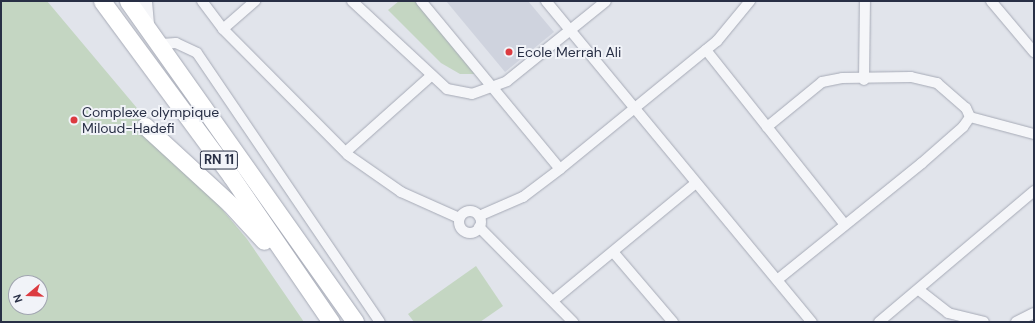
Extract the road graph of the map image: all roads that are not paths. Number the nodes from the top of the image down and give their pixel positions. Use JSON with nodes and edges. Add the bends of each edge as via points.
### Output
{"nodes":[{"id":1,"x":102,"y":1,"type":"edge"},
{"id":2,"x":128,"y":1,"type":"edge"},
{"id":3,"x":145,"y":1,"type":"edge"},
{"id":4,"x":202,"y":1,"type":"edge"},
{"id":5,"x":255,"y":1,"type":"edge"},
{"id":6,"x":352,"y":1,"type":"edge"},
{"id":7,"x":546,"y":1,"type":"edge"},
{"id":8,"x":606,"y":1,"type":"edge"},
{"id":9,"x":750,"y":1,"type":"edge"},
{"id":10,"x":865,"y":1,"type":"edge"},
{"id":11,"x":991,"y":1,"type":"edge"},
{"id":12,"x":422,"y":2,"type":"edge"},
{"id":13,"x":147,"y":25,"type":"junction"},
{"id":14,"x":223,"y":29,"type":"junction"},
{"id":15,"x":570,"y":30,"type":"junction"},
{"id":16,"x":161,"y":44,"type":"junction"},
{"id":17,"x":706,"y":50,"type":"junction"},
{"id":18,"x":1034,"y":52,"type":"edge"},
{"id":19,"x":431,"y":76,"type":"junction"},
{"id":20,"x":864,"y":80,"type":"junction"},
{"id":21,"x":492,"y":88,"type":"junction"},
{"id":22,"x":636,"y":107,"type":"junction"},
{"id":23,"x":970,"y":117,"type":"junction"},
{"id":24,"x":145,"y":126,"type":"dead end"},
{"id":25,"x":767,"y":127,"type":"junction"},
{"id":26,"x":1034,"y":134,"type":"edge"},
{"id":27,"x":350,"y":149,"type":"dead end"},
{"id":28,"x":560,"y":169,"type":"junction"},
{"id":29,"x":696,"y":183,"type":"junction"},
{"id":30,"x":1034,"y":191,"type":"edge"},
{"id":31,"x":479,"y":216,"type":"junction"},
{"id":32,"x":459,"y":218,"type":"junction"},
{"id":33,"x":845,"y":225,"type":"junction"},
{"id":34,"x":479,"y":227,"type":"junction"},
{"id":35,"x":614,"y":253,"type":"junction"},
{"id":36,"x":777,"y":280,"type":"junction"},
{"id":37,"x":919,"y":290,"type":"junction"},
{"id":38,"x":554,"y":300,"type":"junction"},
{"id":39,"x":1034,"y":314,"type":"edge"},
{"id":40,"x":328,"y":317,"type":"edge"},
{"id":41,"x":355,"y":322,"type":"edge"},
{"id":42,"x":380,"y":322,"type":"edge"},
{"id":43,"x":573,"y":322,"type":"edge"},
{"id":44,"x":673,"y":322,"type":"edge"},
{"id":45,"x":812,"y":322,"type":"edge"},
{"id":46,"x":879,"y":322,"type":"edge"},
{"id":47,"x":984,"y":322,"type":"edge"},
{"id":48,"x":1016,"y":322,"type":"edge"}],
"edges":[{"from":1,"to":40,"type":"highway","number":"RN 11","via":[[231,176]]},
{"from":2,"to":13,"type":"highway","number":"RN 11"},
{"from":3,"to":13,"type":"street"},
{"from":4,"to":14,"type":"street"},
{"from":5,"to":14,"type":"street"},
{"from":6,"to":19,"type":"street"},
{"from":7,"to":15,"type":"street"},
{"from":8,"to":15,"type":"street"},
{"from":9,"to":17,"type":"street","via":[[749,7]]},
{"from":10,"to":20,"type":"street"},
{"from":11,"to":18,"type":"street"},
{"from":12,"to":21,"type":"street"},
{"from":13,"to":16,"type":"highway","number":"RN 11"},
{"from":14,"to":32,"type":"street","via":[[348,155],[401,192]]},
{"from":15,"to":21,"type":"street","via":[[507,81]]},
{"from":15,"to":22,"type":"street"},
{"from":16,"to":41,"type":"highway","number":"RN 11"},
{"from":16,"to":42,"type":"street","via":[[176,43],[197,53]]},
{"from":17,"to":22,"type":"street"},
{"from":17,"to":25,"type":"street"},
{"from":19,"to":21,"type":"street","via":[[457,93],[472,94]]},
{"from":19,"to":27,"type":"street"},
{"from":20,"to":23,"type":"street","via":[[911,77],[937,83],[966,108]]},
{"from":20,"to":25,"type":"street","via":[[842,78],[822,82]]},
{"from":21,"to":28,"type":"street"},
{"from":22,"to":28,"type":"street"},
{"from":22,"to":29,"type":"street"},
{"from":23,"to":26,"type":"street"},
{"from":23,"to":33,"type":"street","via":[[948,141]]},
{"from":24,"to":40,"type":"highway","via":[[230,204]]},
{"from":25,"to":33,"type":"street"},
{"from":28,"to":31,"type":"street","via":[[523,197]]},
{"from":29,"to":35,"type":"street"},
{"from":29,"to":36,"type":"street"},
{"from":30,"to":37,"type":"street"},
{"from":31,"to":32,"type":"street","via":[[467,211]]},
{"from":31,"to":34,"type":"street"},
{"from":32,"to":34,"type":"street","via":[[459,225],[467,232]]},
{"from":33,"to":36,"type":"street"},
{"from":34,"to":38,"type":"street"},
{"from":35,"to":38,"type":"street"},
{"from":35,"to":44,"type":"street"},
{"from":36,"to":45,"type":"street"},
{"from":37,"to":46,"type":"street"},
{"from":37,"to":47,"type":"street","via":[[948,313]]},
{"from":38,"to":43,"type":"street"},
{"from":39,"to":48,"type":"street"}]}
